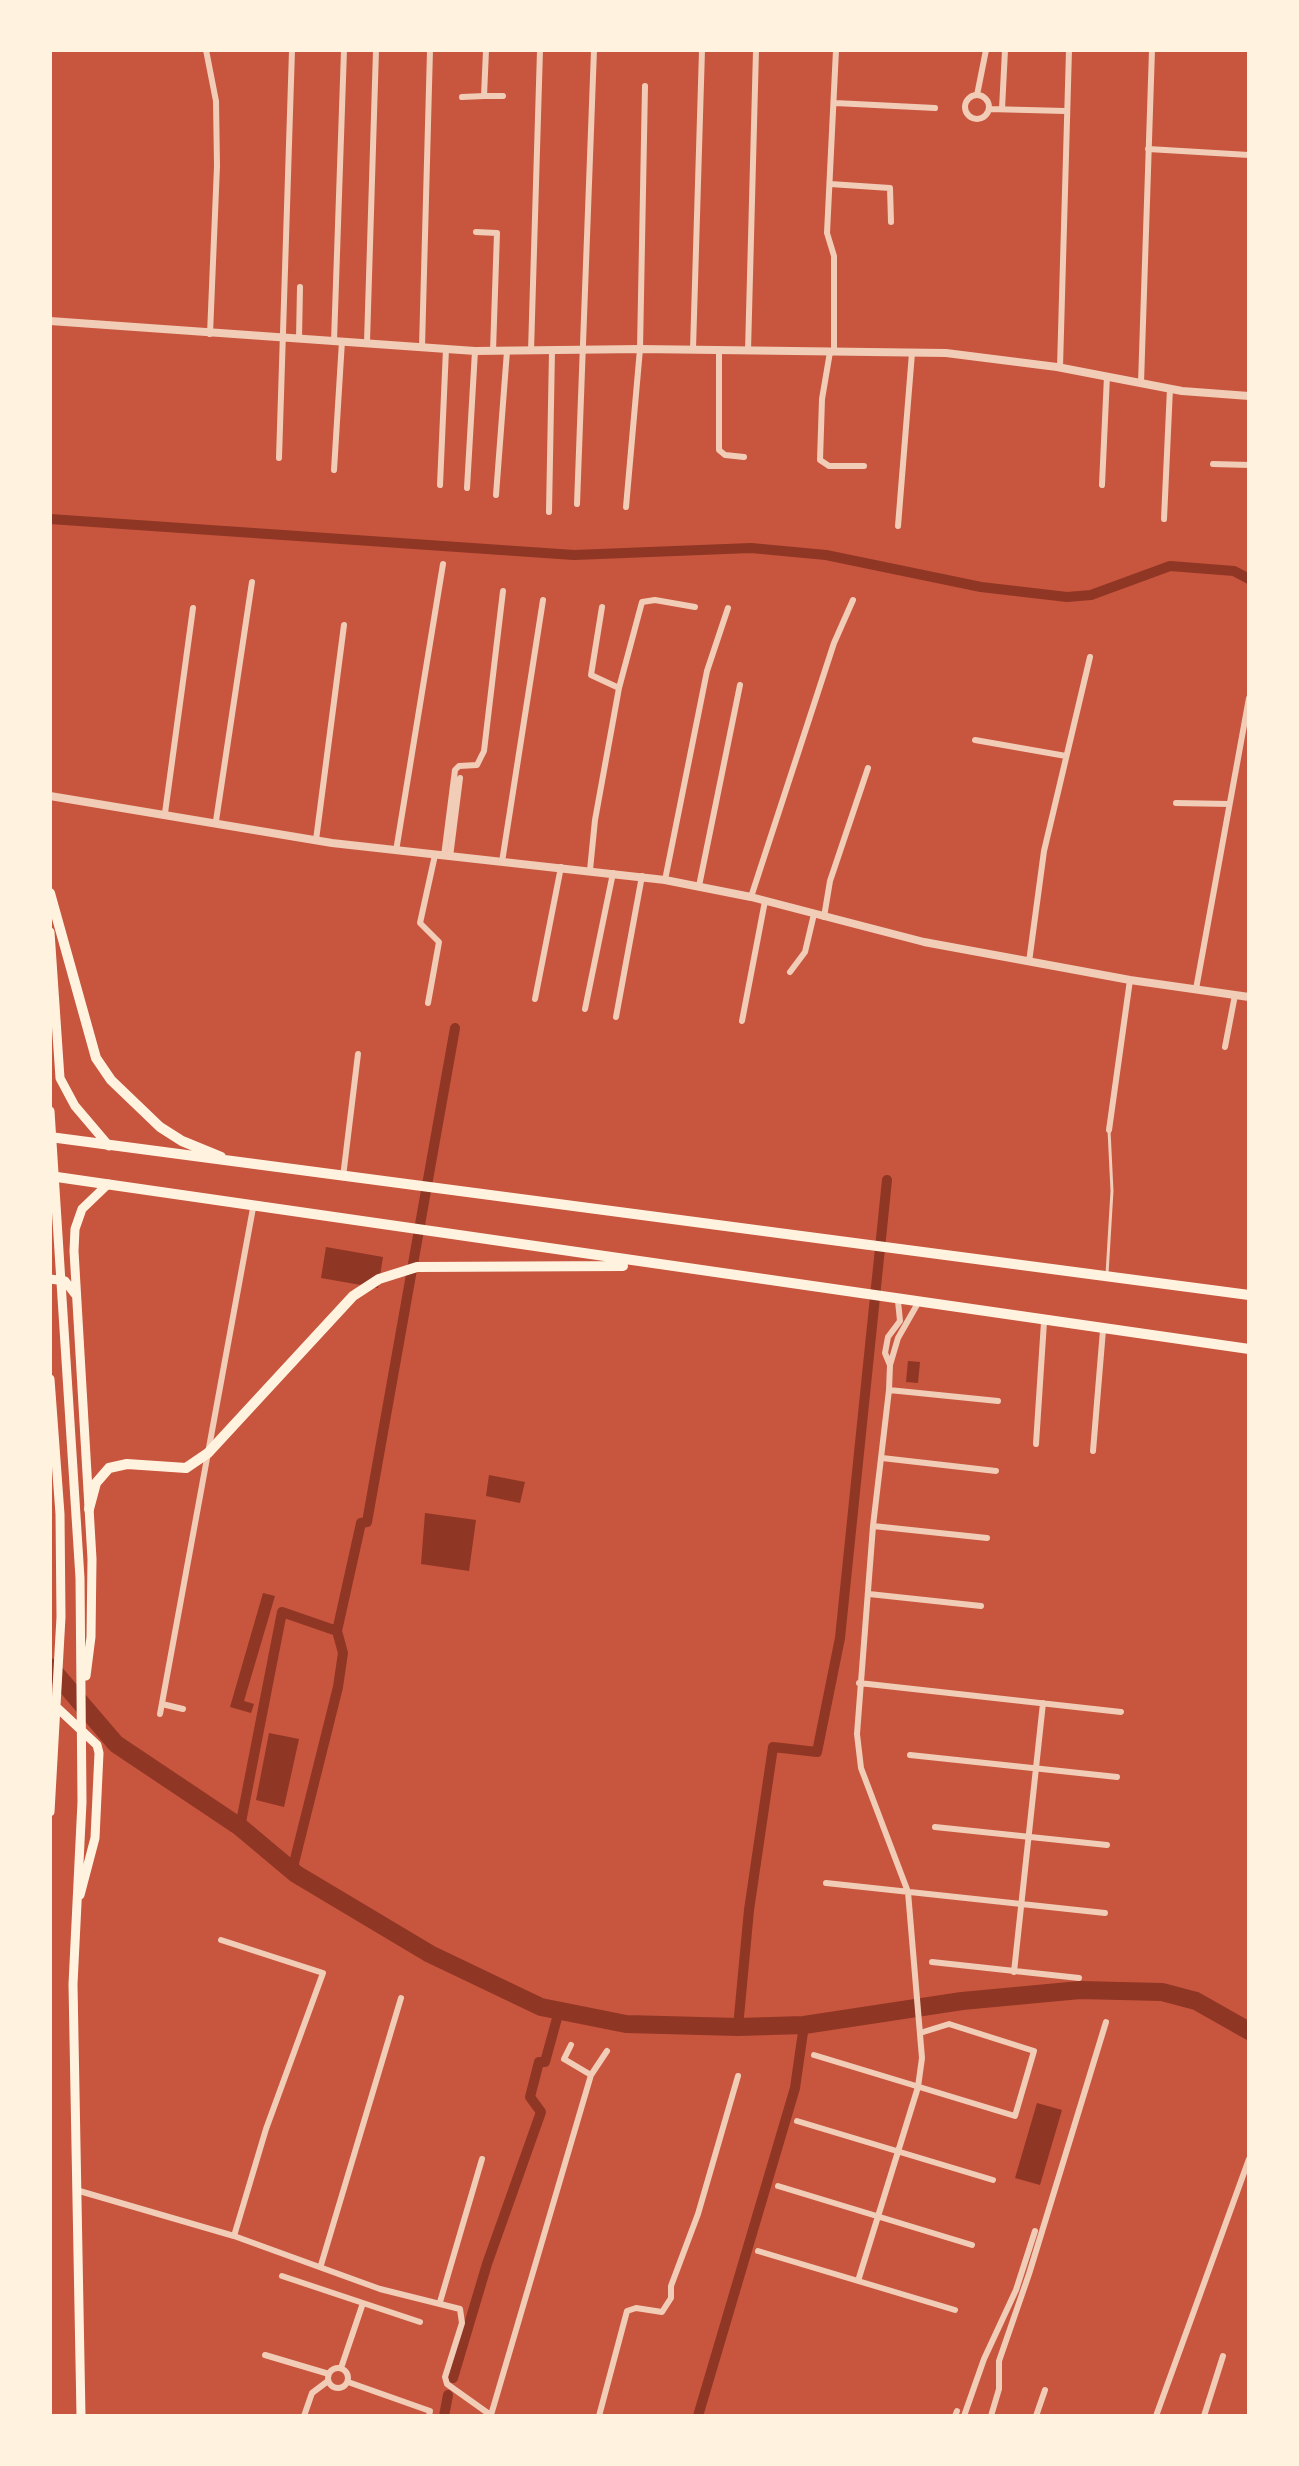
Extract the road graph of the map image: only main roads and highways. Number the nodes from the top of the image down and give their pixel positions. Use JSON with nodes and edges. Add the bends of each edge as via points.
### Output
{"nodes":[{"id":1,"x":50,"y":893,"type":"edge"},
{"id":2,"x":50,"y":932,"type":"edge"},
{"id":3,"x":57,"y":1014,"type":"junction"},
{"id":4,"x":50,"y":1026,"type":"edge"},
{"id":5,"x":50,"y":1111,"type":"edge"},
{"id":6,"x":50,"y":1137,"type":"edge"},
{"id":7,"x":109,"y":1146,"type":"junction"},
{"id":8,"x":235,"y":1162,"type":"junction"},
{"id":9,"x":50,"y":1176,"type":"edge"},
{"id":10,"x":108,"y":1184,"type":"junction"},
{"id":11,"x":656,"y":1266,"type":"junction"},
{"id":12,"x":50,"y":1279,"type":"edge"},
{"id":13,"x":1249,"y":1295,"type":"edge"},
{"id":14,"x":76,"y":1297,"type":"junction"},
{"id":15,"x":1249,"y":1349,"type":"edge"},
{"id":16,"x":50,"y":1379,"type":"edge"},
{"id":17,"x":89,"y":1509,"type":"junction"},
{"id":18,"x":82,"y":1693,"type":"junction"},
{"id":19,"x":50,"y":1701,"type":"edge"},
{"id":20,"x":50,"y":1732,"type":"edge"},
{"id":21,"x":53,"y":1761,"type":"junction"},
{"id":22,"x":52,"y":1798,"type":"edge"},
{"id":23,"x":50,"y":1812,"type":"edge"},
{"id":24,"x":76,"y":1909,"type":"junction"},
{"id":25,"x":81,"y":2416,"type":"edge"}],
"edges":[{"from":1,"to":8,"type":"main road","via":[[96,1058],[111,1080],[160,1127]]},
{"from":2,"to":3,"type":"main road"},
{"from":3,"to":4,"type":"main road"},
{"from":3,"to":7,"type":"main road","via":[[60,1078],[75,1106]]},
{"from":5,"to":18,"type":"main road","via":[[78,1514]]},
{"from":6,"to":7,"type":"main road"},
{"from":7,"to":8,"type":"main road"},
{"from":8,"to":13,"type":"main road"},
{"from":9,"to":10,"type":"main road"},
{"from":10,"to":11,"type":"main road"},
{"from":10,"to":14,"type":"main road","via":[[82,1209],[75,1229]]},
{"from":11,"to":15,"type":"main road"},
{"from":11,"to":17,"type":"main road","via":[[417,1267],[379,1279],[353,1296],[208,1453],[186,1468],[109,1468],[96,1483]]},
{"from":12,"to":14,"type":"main road","via":[[65,1281]]},
{"from":14,"to":17,"type":"main road"},
{"from":16,"to":21,"type":"main road","via":[[61,1617]]},
{"from":17,"to":18,"type":"main road","via":[[91,1637]]},
{"from":18,"to":24,"type":"main road"},
{"from":19,"to":24,"type":"main road","via":[[97,1745],[99,1753],[95,1838]]},
{"from":20,"to":21,"type":"main road"},
{"from":21,"to":22,"type":"main road"},
{"from":22,"to":23,"type":"main road"},
{"from":24,"to":25,"type":"main road"}]}
